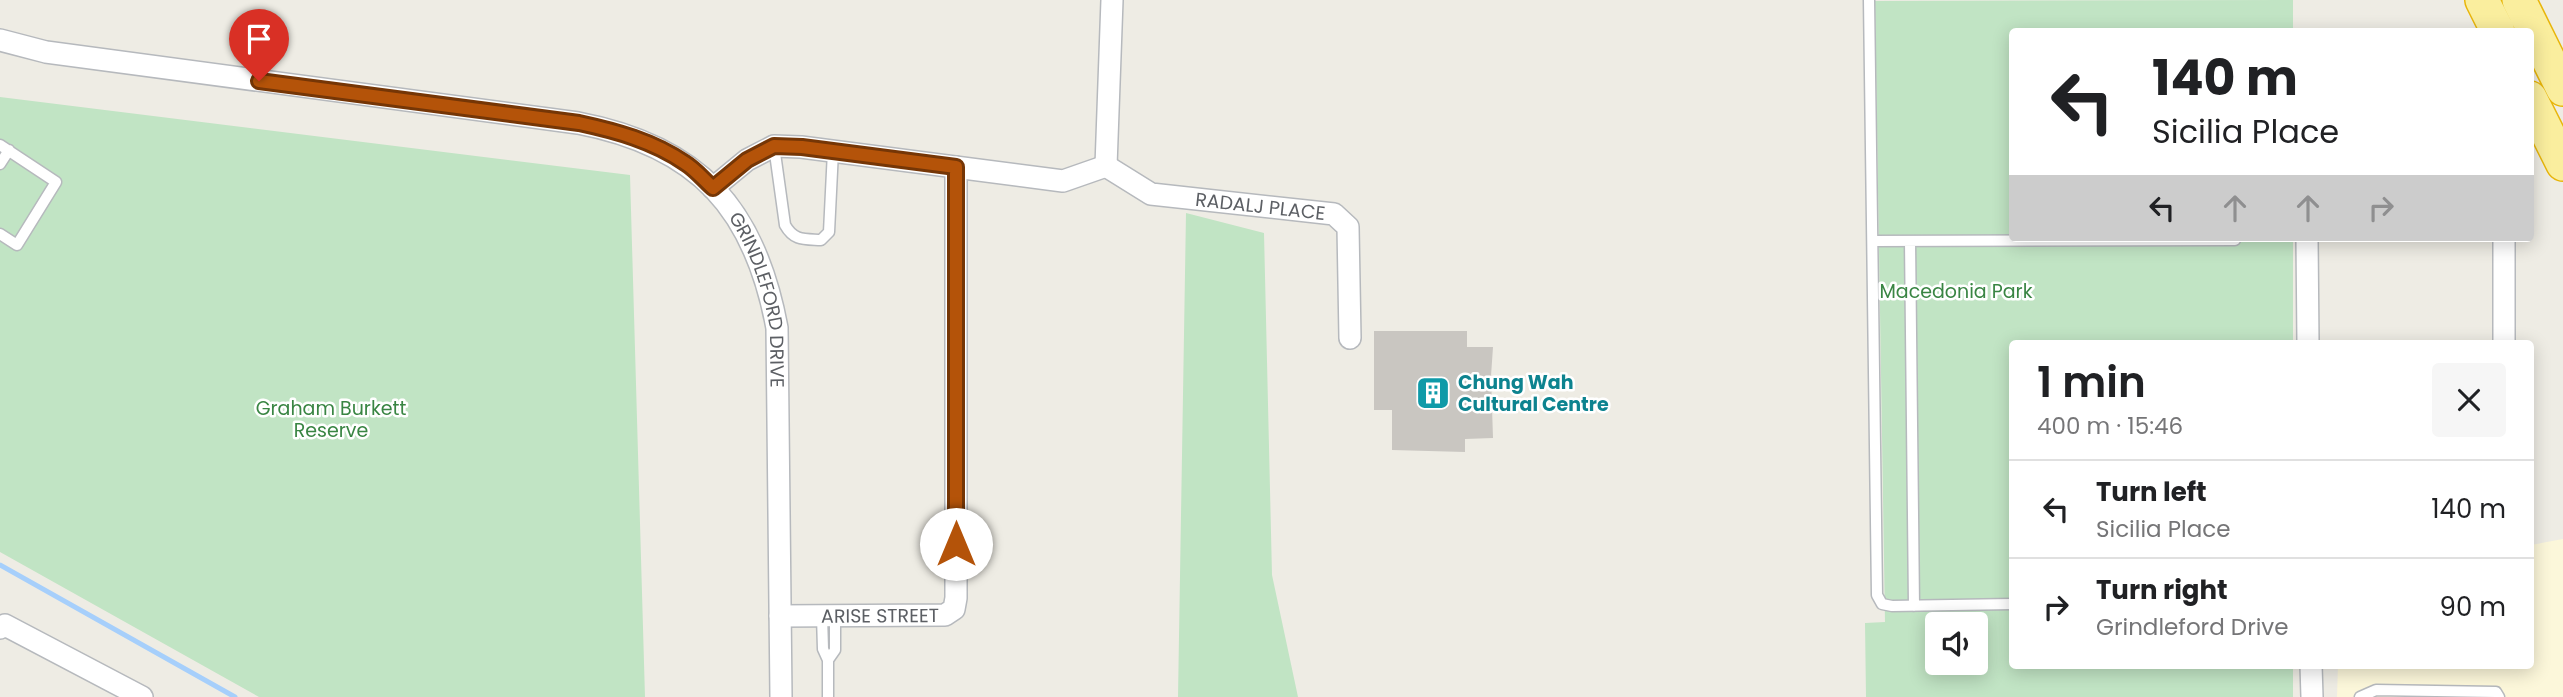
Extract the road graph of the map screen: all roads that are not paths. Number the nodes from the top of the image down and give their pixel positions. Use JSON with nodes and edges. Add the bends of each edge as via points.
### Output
{"nodes":[{"id":1,"x":1112,"y":0,"type":"edge"},
{"id":2,"x":1869,"y":0,"type":"edge"},
{"id":3,"x":2482,"y":0,"type":"edge"},
{"id":4,"x":2519,"y":0,"type":"edge"},
{"id":5,"x":2496,"y":28,"type":"edge"},
{"id":6,"x":2533,"y":28,"type":"edge"},
{"id":7,"x":2534,"y":30,"type":"edge"},
{"id":8,"x":0,"y":40,"type":"edge"},
{"id":9,"x":2563,"y":89,"type":"edge"},
{"id":10,"x":2534,"y":106,"type":"edge"},
{"id":11,"x":774,"y":146,"type":"junction"},
{"id":12,"x":4,"y":147,"type":"edge"},
{"id":13,"x":833,"y":151,"type":"junction"},
{"id":14,"x":0,"y":164,"type":"edge"},
{"id":15,"x":2563,"y":164,"type":"edge"},
{"id":16,"x":1106,"y":166,"type":"junction"},
{"id":17,"x":956,"y":167,"type":"junction"},
{"id":18,"x":713,"y":188,"type":"junction"},
{"id":19,"x":0,"y":234,"type":"edge"},
{"id":20,"x":1873,"y":241,"type":"junction"},
{"id":21,"x":1910,"y":241,"type":"junction"},
{"id":22,"x":2009,"y":241,"type":"edge"},
{"id":23,"x":2307,"y":242,"type":"edge"},
{"id":24,"x":2504,"y":242,"type":"edge"},
{"id":25,"x":1350,"y":338,"type":"dead end"},
{"id":26,"x":2308,"y":340,"type":"edge"},
{"id":27,"x":2504,"y":340,"type":"edge"},
{"id":28,"x":2009,"y":604,"type":"edge"},
{"id":29,"x":1914,"y":606,"type":"junction"},
{"id":30,"x":780,"y":616,"type":"junction"},
{"id":31,"x":828,"y":616,"type":"junction"},
{"id":32,"x":0,"y":628,"type":"edge"},
{"id":33,"x":2311,"y":669,"type":"edge"},
{"id":34,"x":142,"y":697,"type":"edge"},
{"id":35,"x":781,"y":697,"type":"edge"},
{"id":36,"x":828,"y":697,"type":"edge"},
{"id":37,"x":2312,"y":697,"type":"edge"},
{"id":38,"x":2360,"y":697,"type":"edge"},
{"id":39,"x":2499,"y":697,"type":"edge"}],
"edges":[{"from":1,"to":16,"type":"street"},
{"from":2,"to":20,"type":"lane"},
{"from":3,"to":5,"type":"highway"},
{"from":4,"to":6,"type":"highway"},
{"from":7,"to":9,"type":"highway"},
{"from":8,"to":18,"type":"street","name":"GRINDLEFORD DRIVE","via":[[46,52],[615,130],[687,163]]},
{"from":10,"to":15,"type":"highway"},
{"from":11,"to":13,"type":"street"},
{"from":11,"to":13,"type":"lane","via":[[785,225],[796,239],[821,240],[829,232]]},
{"from":11,"to":18,"type":"street","via":[[747,160]]},
{"from":12,"to":14,"type":"lane"},
{"from":12,"to":19,"type":"lane","via":[[56,182],[17,245]]},
{"from":13,"to":17,"type":"street"},
{"from":16,"to":17,"type":"street","via":[[1063,181]]},
{"from":16,"to":25,"type":"street","name":"RADALJ PLACE","via":[[1151,194],[1334,214],[1348,227]]},
{"from":17,"to":31,"type":"street","name":"ARISE STREET","via":[[954,609],[945,615]]},
{"from":18,"to":30,"type":"street","name":"GRINDLEFORD DRIVE","via":[[738,218],[757,253],[777,328]]},
{"from":20,"to":21,"type":"lane"},
{"from":20,"to":29,"type":"lane","via":[[1877,595],[1882,604]]},
{"from":21,"to":22,"type":"lane"},
{"from":21,"to":29,"type":"lane"},
{"from":23,"to":26,"type":"street"},
{"from":24,"to":27,"type":"street"},
{"from":28,"to":29,"type":"lane"},
{"from":30,"to":31,"type":"street","name":"ARISE STREET"},
{"from":30,"to":35,"type":"street","name":"GRINDLEFORD DRIVE"},
{"from":31,"to":36,"type":"lane","via":[[823,649],[828,660]]},
{"from":32,"to":34,"type":"street","via":[[5,625]]},
{"from":33,"to":37,"type":"street"},
{"from":38,"to":39,"type":"lane","via":[[2376,690],[2496,692]]}]}
